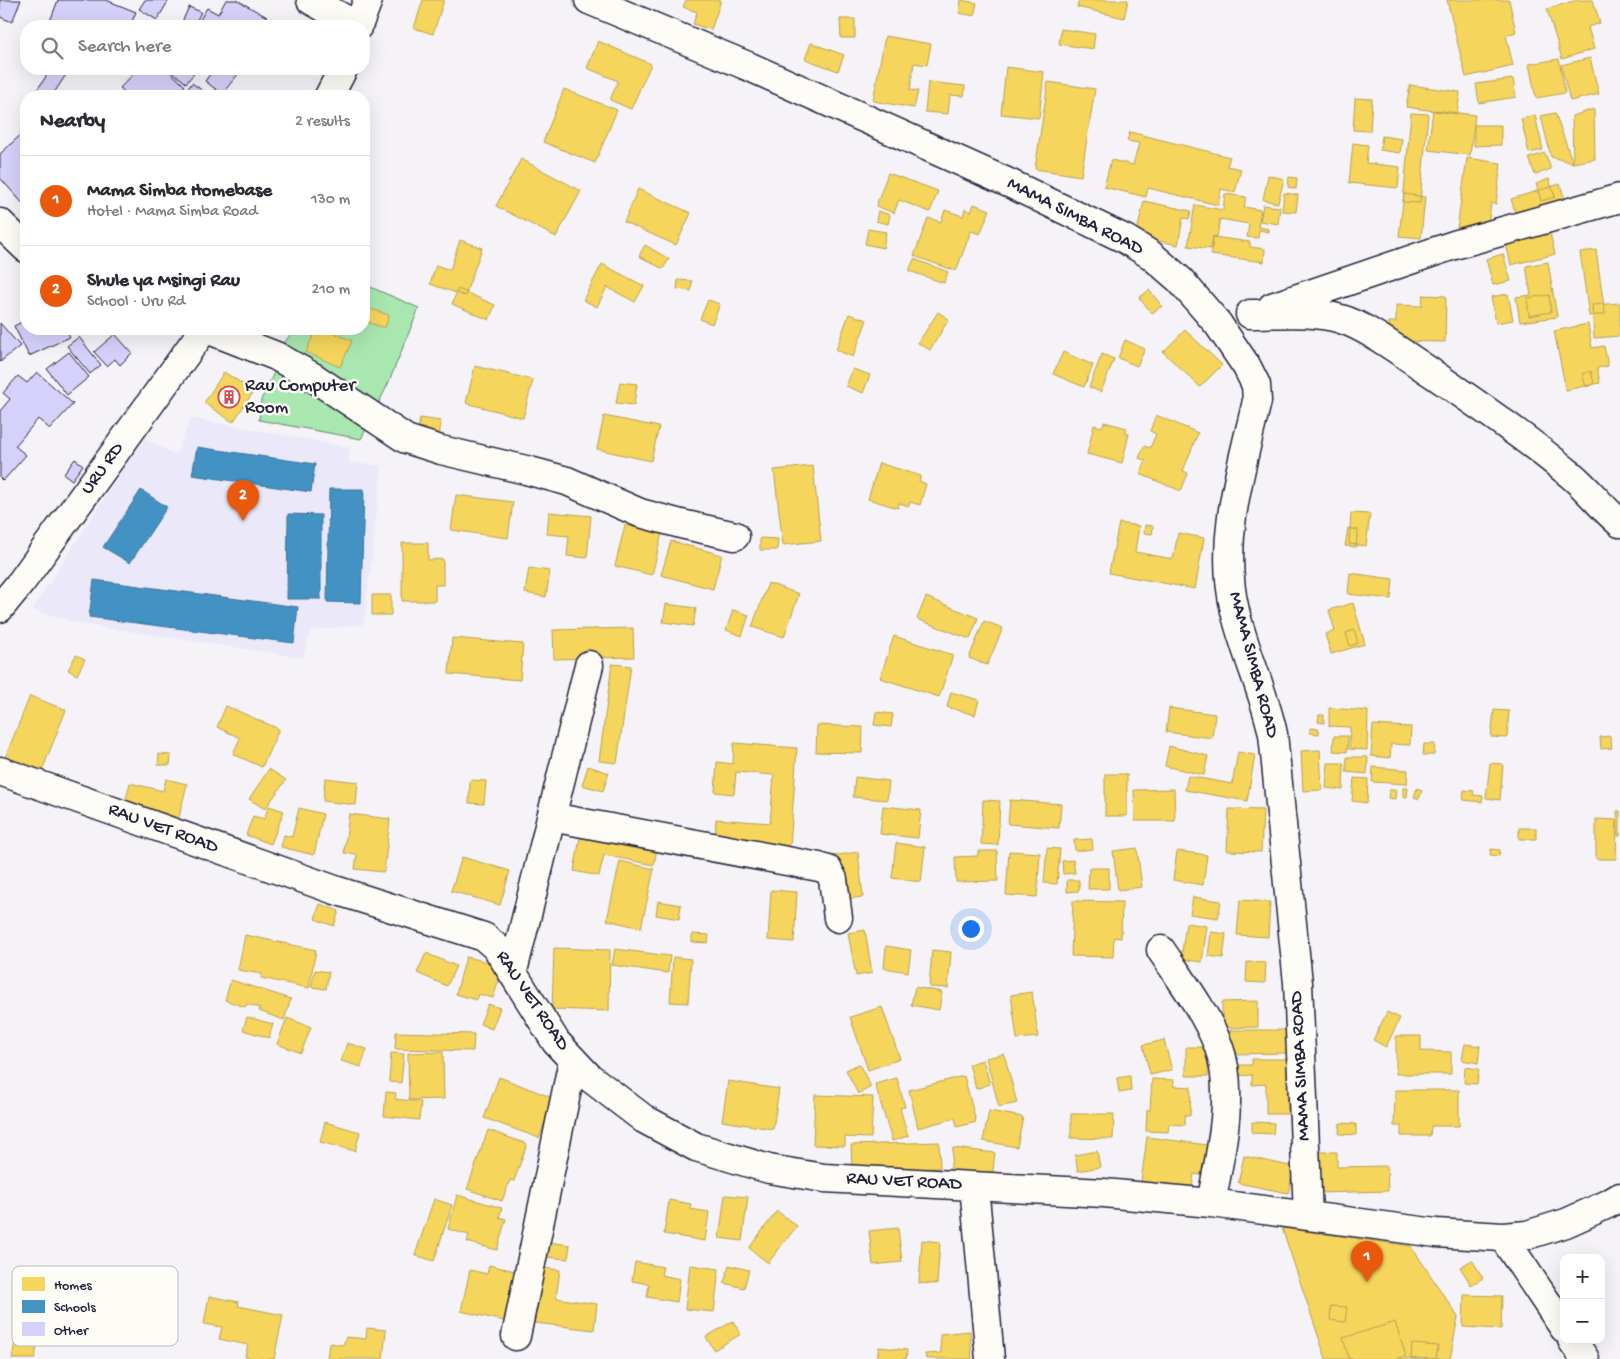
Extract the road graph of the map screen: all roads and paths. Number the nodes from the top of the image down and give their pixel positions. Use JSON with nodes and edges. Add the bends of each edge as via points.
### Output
{"nodes":[{"id":1,"x":311,"y":0,"type":"edge"},
{"id":2,"x":368,"y":0,"type":"edge"},
{"id":3,"x":589,"y":0,"type":"edge"},
{"id":4,"x":347,"y":20,"type":"edge"},
{"id":5,"x":360,"y":20,"type":"edge"},
{"id":6,"x":340,"y":75,"type":"edge"},
{"id":7,"x":332,"y":90,"type":"edge"},
{"id":8,"x":1620,"y":198,"type":"edge"},
{"id":9,"x":0,"y":223,"type":"edge"},
{"id":10,"x":20,"y":242,"type":"edge"},
{"id":11,"x":1250,"y":314,"type":"junction"},
{"id":12,"x":1218,"y":324,"type":"junction"},
{"id":13,"x":202,"y":335,"type":"edge"},
{"id":14,"x":222,"y":335,"type":"edge"},
{"id":15,"x":1620,"y":522,"type":"edge"},
{"id":16,"x":735,"y":536,"type":"dead end"},
{"id":17,"x":0,"y":608,"type":"edge"},
{"id":18,"x":589,"y":665,"type":"dead end"},
{"id":19,"x":0,"y":771,"type":"edge"},
{"id":20,"x":551,"y":817,"type":"junction"},
{"id":21,"x":838,"y":918,"type":"dead end"},
{"id":22,"x":1161,"y":950,"type":"dead end"},
{"id":23,"x":513,"y":972,"type":"junction"},
{"id":24,"x":573,"y":1060,"type":"junction"},
{"id":25,"x":974,"y":1186,"type":"junction"},
{"id":26,"x":1620,"y":1197,"type":"edge"},
{"id":27,"x":1211,"y":1203,"type":"junction"},
{"id":28,"x":1308,"y":1215,"type":"junction"},
{"id":29,"x":1503,"y":1237,"type":"junction"},
{"id":30,"x":1560,"y":1322,"type":"edge"},
{"id":31,"x":516,"y":1336,"type":"dead end"},
{"id":32,"x":1575,"y":1344,"type":"edge"},
{"id":33,"x":990,"y":1359,"type":"edge"},
{"id":34,"x":1585,"y":1359,"type":"edge"}],
"edges":[{"from":1,"to":4,"type":"street"},
{"from":2,"to":5,"type":"street"},
{"from":3,"to":12,"type":"street","name":"MAMA SIMBA ROAD","via":[[750,67],[1125,239],[1152,255],[1180,280]]},
{"from":6,"to":7,"type":"street"},
{"from":8,"to":11,"type":"street","via":[[1454,245]]},
{"from":9,"to":10,"type":"street"},
{"from":11,"to":12,"type":"street"},
{"from":11,"to":15,"type":"street","via":[[1325,314],[1361,328],[1532,444],[1572,476]]},
{"from":12,"to":28,"type":"street","name":"MAMA SIMBA ROAD","via":[[1256,385],[1257,401],[1233,504],[1229,575],[1235,610],[1268,709],[1274,743],[1298,982]]},
{"from":13,"to":17,"type":"street","name":"URU RD"},
{"from":14,"to":16,"type":"street","via":[[276,356],[406,438],[441,450],[567,481],[640,513]]},
{"from":18,"to":20,"type":"street"},
{"from":19,"to":23,"type":"street","name":"RAU VET ROAD","via":[[335,890],[484,937]]},
{"from":20,"to":21,"type":"street","via":[[828,870],[833,879]]},
{"from":20,"to":23,"type":"street"},
{"from":22,"to":27,"type":"street","via":[[1206,1020],[1219,1045],[1225,1068],[1225,1113]]},
{"from":23,"to":24,"type":"street","name":"RAU VET ROAD","via":[[556,1042]]},
{"from":24,"to":25,"type":"street","name":"RAU VET ROAD","via":[[589,1077],[644,1120],[696,1147],[768,1169],[824,1178]]},
{"from":24,"to":31,"type":"street"},
{"from":25,"to":27,"type":"street","name":"RAU VET ROAD"},
{"from":25,"to":33,"type":"street"},
{"from":26,"to":29,"type":"street","via":[[1566,1223],[1527,1236]]},
{"from":27,"to":28,"type":"street"},
{"from":28,"to":29,"type":"street","via":[[1436,1232]]},
{"from":29,"to":30,"type":"street"},
{"from":32,"to":34,"type":"street"}]}
